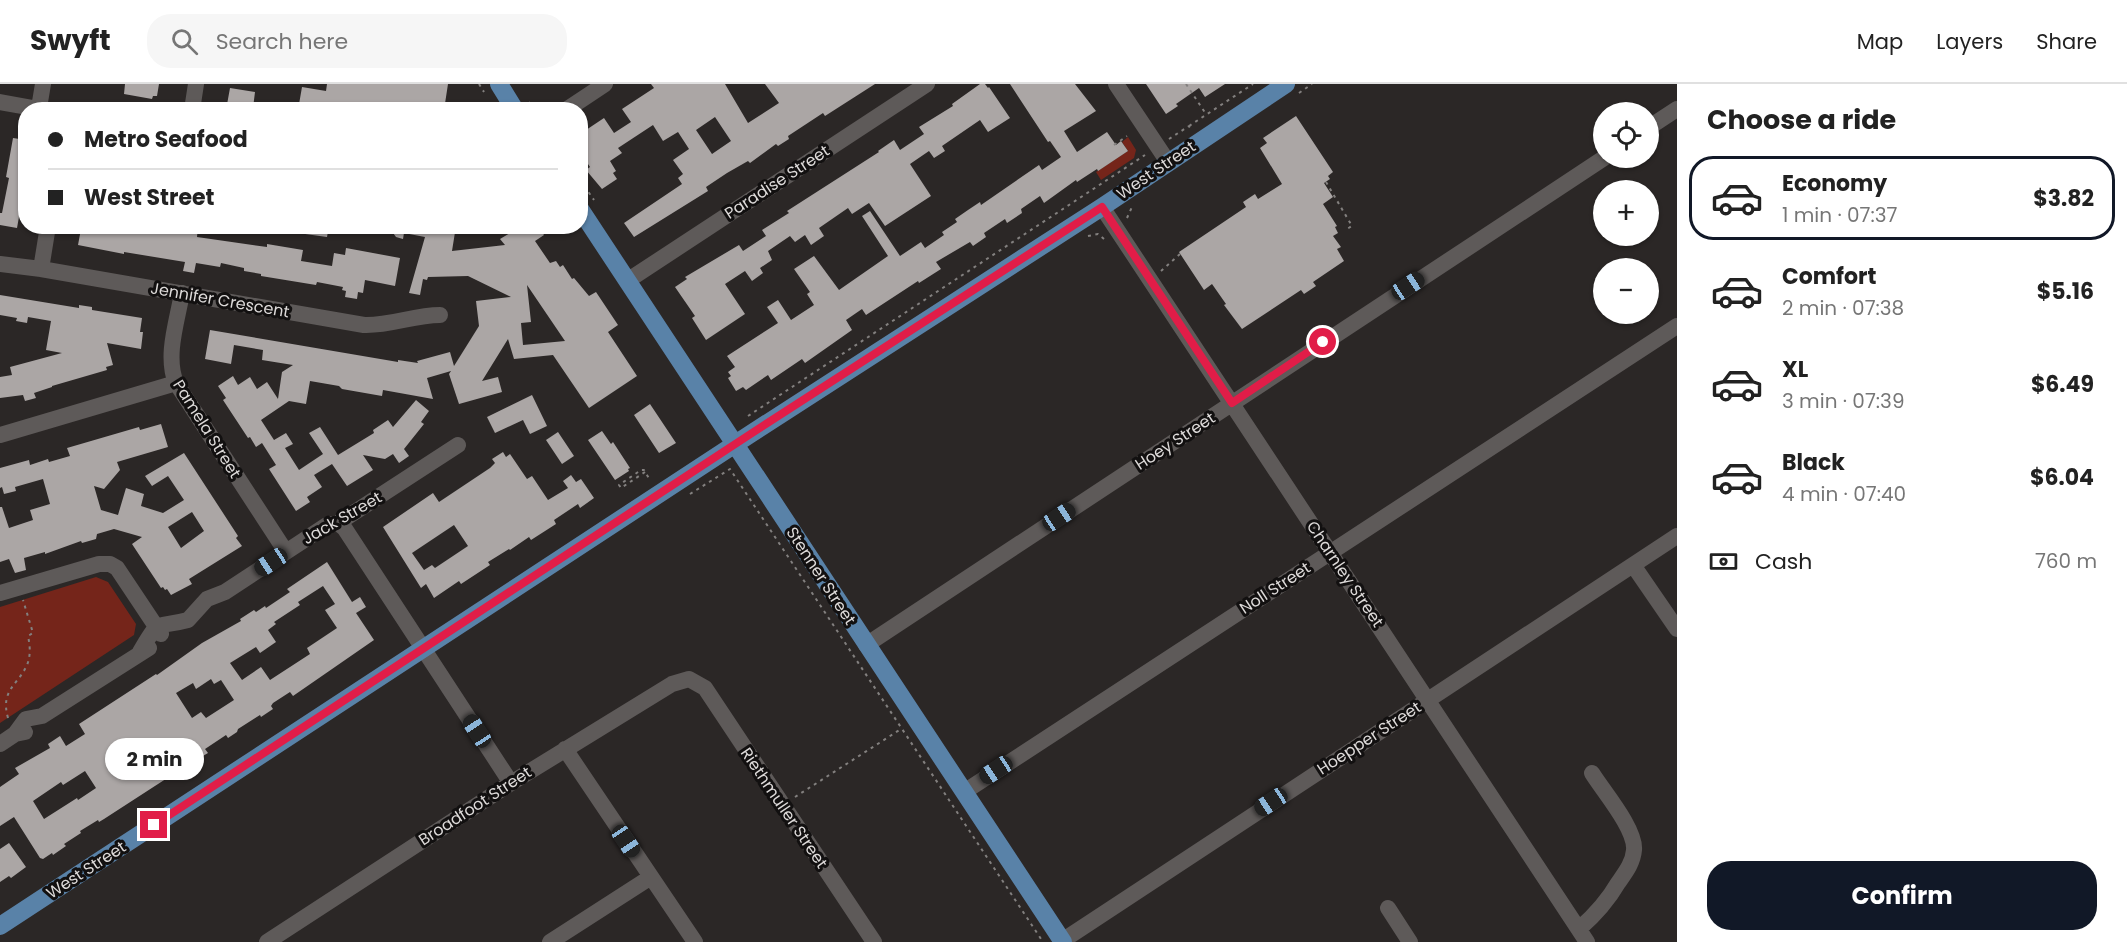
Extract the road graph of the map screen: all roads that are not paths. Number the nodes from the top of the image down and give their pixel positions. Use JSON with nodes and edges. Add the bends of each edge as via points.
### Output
{"nodes":[{"id":1,"x":43,"y":84,"type":"edge"},
{"id":2,"x":196,"y":84,"type":"edge"},
{"id":3,"x":499,"y":84,"type":"edge"},
{"id":4,"x":605,"y":84,"type":"edge"},
{"id":5,"x":927,"y":84,"type":"edge"},
{"id":6,"x":1116,"y":84,"type":"edge"},
{"id":7,"x":1286,"y":84,"type":"edge"},
{"id":8,"x":0,"y":102,"type":"edge"},
{"id":9,"x":42,"y":102,"type":"edge"},
{"id":10,"x":193,"y":102,"type":"edge"},
{"id":11,"x":510,"y":102,"type":"edge"},
{"id":12,"x":578,"y":102,"type":"edge"},
{"id":13,"x":18,"y":105,"type":"edge"},
{"id":14,"x":1677,"y":109,"type":"edge"},
{"id":15,"x":1659,"y":121,"type":"edge"},
{"id":16,"x":1163,"y":154,"type":"junction"},
{"id":17,"x":1593,"y":165,"type":"edge"},
{"id":18,"x":1102,"y":207,"type":"junction"},
{"id":19,"x":588,"y":221,"type":"edge"},
{"id":20,"x":47,"y":234,"type":"edge"},
{"id":21,"x":0,"y":264,"type":"edge"},
{"id":22,"x":41,"y":269,"type":"junction"},
{"id":23,"x":627,"y":281,"type":"junction"},
{"id":24,"x":182,"y":293,"type":"junction"},
{"id":25,"x":440,"y":315,"type":"dead end"},
{"id":26,"x":1677,"y":326,"type":"edge"},
{"id":27,"x":176,"y":383,"type":"junction"},
{"id":28,"x":1232,"y":403,"type":"junction"},
{"id":29,"x":0,"y":435,"type":"edge"},
{"id":30,"x":458,"y":445,"type":"dead end"},
{"id":31,"x":735,"y":445,"type":"junction"},
{"id":32,"x":338,"y":524,"type":"junction"},
{"id":33,"x":1677,"y":536,"type":"edge"},
{"id":34,"x":1330,"y":551,"type":"junction"},
{"id":35,"x":286,"y":552,"type":"junction"},
{"id":36,"x":1634,"y":565,"type":"junction"},
{"id":37,"x":0,"y":593,"type":"edge"},
{"id":38,"x":1677,"y":629,"type":"edge"},
{"id":39,"x":159,"y":631,"type":"junction"},
{"id":40,"x":866,"y":645,"type":"junction"},
{"id":41,"x":424,"y":649,"type":"junction"},
{"id":42,"x":689,"y":679,"type":"joint"},
{"id":43,"x":1428,"y":699,"type":"junction"},
{"id":44,"x":0,"y":744,"type":"edge"},
{"id":45,"x":565,"y":749,"type":"junction"},
{"id":46,"x":1592,"y":773,"type":"dead end"},
{"id":47,"x":511,"y":783,"type":"junction"},
{"id":48,"x":964,"y":792,"type":"junction"},
{"id":49,"x":651,"y":877,"type":"junction"},
{"id":50,"x":1388,"y":908,"type":"dead end"},
{"id":51,"x":0,"y":926,"type":"edge"},
{"id":52,"x":1583,"y":935,"type":"edge"},
{"id":53,"x":267,"y":942,"type":"edge"},
{"id":54,"x":550,"y":942,"type":"edge"},
{"id":55,"x":695,"y":942,"type":"edge"},
{"id":56,"x":874,"y":942,"type":"edge"},
{"id":57,"x":1062,"y":942,"type":"edge"},
{"id":58,"x":1410,"y":942,"type":"edge"}],
"edges":[{"from":1,"to":9,"type":"street"},
{"from":2,"to":10,"type":"street"},
{"from":3,"to":11,"type":"main road"},
{"from":4,"to":12,"type":"street"},
{"from":5,"to":23,"type":"street","name":"Paradise Street"},
{"from":6,"to":16,"type":"street"},
{"from":7,"to":16,"type":"main road","name":"West Street"},
{"from":8,"to":13,"type":"street"},
{"from":14,"to":15,"type":"street"},
{"from":16,"to":18,"type":"main road","name":"West Street"},
{"from":17,"to":28,"type":"street","name":"Hoey Street"},
{"from":18,"to":28,"type":"street","name":"Charnley Street"},
{"from":18,"to":31,"type":"main road","name":"West Street"},
{"from":19,"to":23,"type":"main road","name":"Stenner Street"},
{"from":20,"to":22,"type":"street"},
{"from":21,"to":22,"type":"street","name":"Jennifer Crescent"},
{"from":22,"to":24,"type":"street","name":"Jennifer Crescent"},
{"from":23,"to":31,"type":"main road","name":"Stenner Street"},
{"from":24,"to":25,"type":"street","name":"Jennifer Crescent","via":[[364,325]]},
{"from":24,"to":27,"type":"street","name":"Pamela Street","via":[[171,356]]},
{"from":26,"to":34,"type":"street","name":"Noll Street"},
{"from":27,"to":29,"type":"street"},
{"from":27,"to":35,"type":"street","name":"Pamela Street"},
{"from":28,"to":34,"type":"street","name":"Charnley Street"},
{"from":28,"to":40,"type":"street","name":"Hoey Street"},
{"from":30,"to":32,"type":"street","name":"Jack Street"},
{"from":31,"to":40,"type":"main road","name":"Stenner Street"},
{"from":31,"to":41,"type":"main road","name":"West Street"},
{"from":32,"to":35,"type":"street","name":"Jack Street","via":[[327,525]]},
{"from":32,"to":41,"type":"street"},
{"from":33,"to":36,"type":"street","name":"Hoepper Street"},
{"from":34,"to":43,"type":"street","name":"Charnley Street"},
{"from":34,"to":48,"type":"street","name":"Noll Street"},
{"from":35,"to":39,"type":"street","name":"Jack Street","via":[[225,592],[207,599],[175,631]]},
{"from":36,"to":38,"type":"street"},
{"from":36,"to":43,"type":"street","name":"Hoepper Street"},
{"from":37,"to":39,"type":"street","via":[[110,564],[120,572]]},
{"from":39,"to":44,"type":"street","name":"Jack Street","via":[[151,647],[42,716],[33,729]]},
{"from":40,"to":48,"type":"main road","name":"Stenner Street"},
{"from":41,"to":47,"type":"street"},
{"from":41,"to":51,"type":"main road","name":"West Street"},
{"from":42,"to":45,"type":"street","name":"Broadfoot Street","via":[[672,684]]},
{"from":42,"to":56,"type":"street","name":"Riethmuller Street","via":[[705,688]]},
{"from":43,"to":52,"type":"street","name":"Charnley Street"},
{"from":43,"to":57,"type":"street","name":"Hoepper Street"},
{"from":45,"to":47,"type":"street","name":"Broadfoot Street"},
{"from":45,"to":49,"type":"street"},
{"from":46,"to":52,"type":"street","via":[[1630,831],[1634,849],[1630,864]]},
{"from":47,"to":53,"type":"street","name":"Broadfoot Street"},
{"from":48,"to":57,"type":"main road","name":"Stenner Street"},
{"from":49,"to":54,"type":"street"},
{"from":49,"to":55,"type":"street"},
{"from":50,"to":58,"type":"street"}]}
